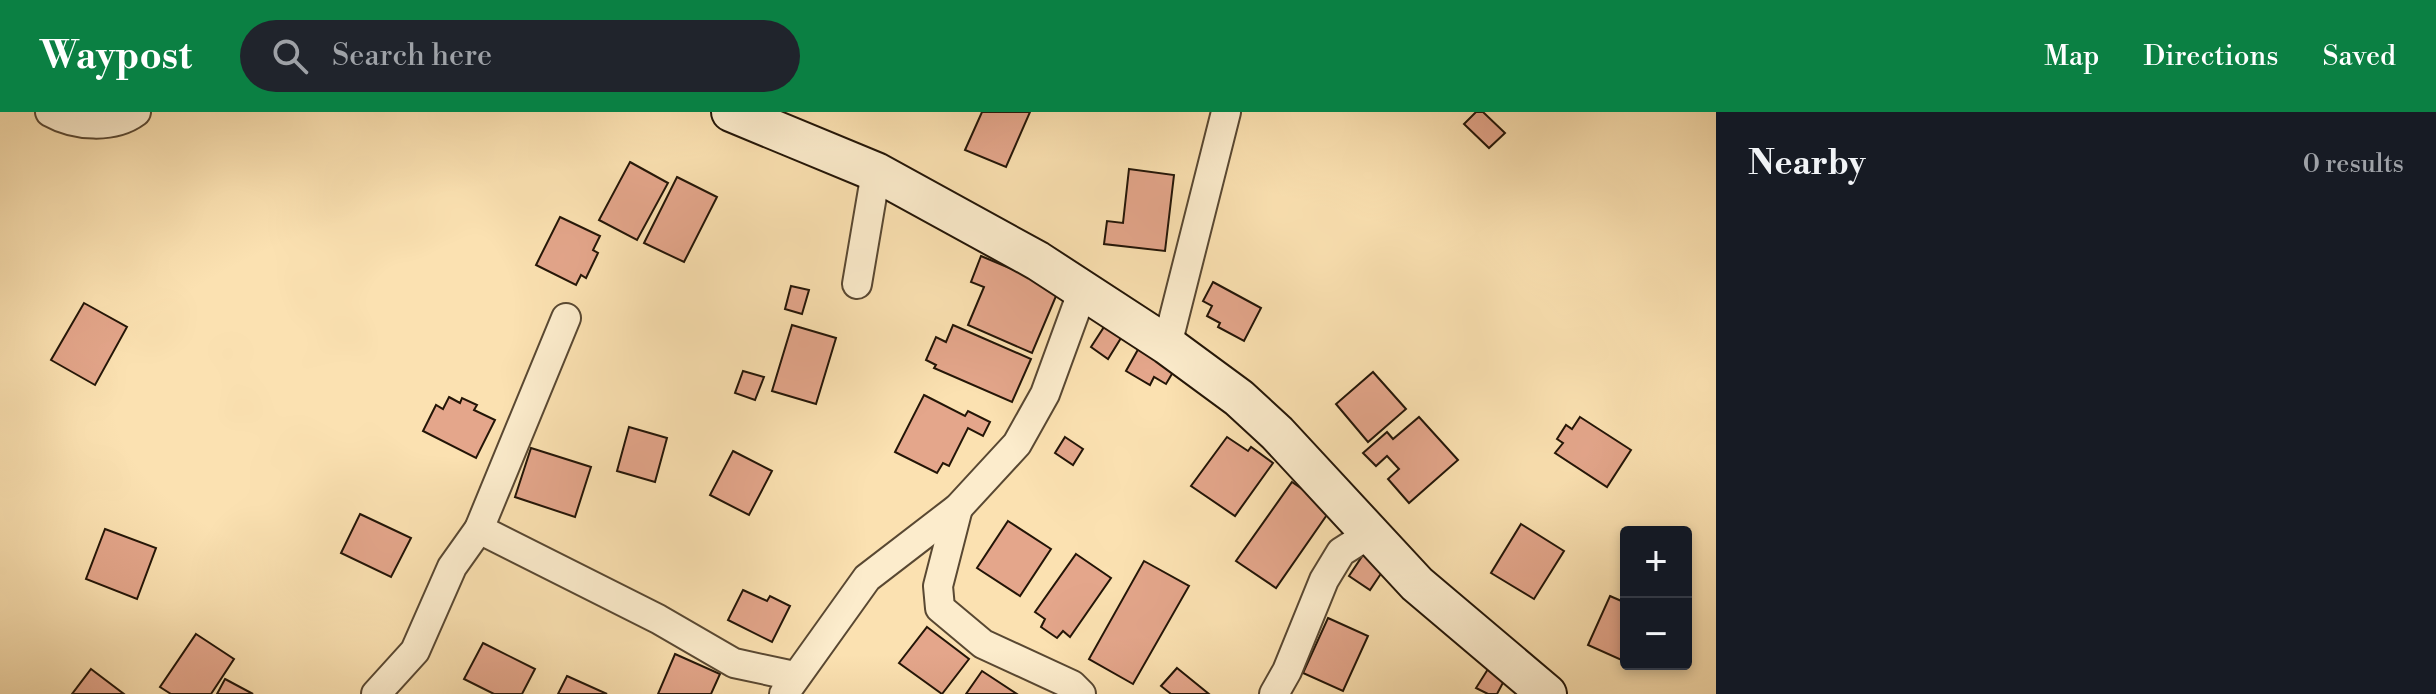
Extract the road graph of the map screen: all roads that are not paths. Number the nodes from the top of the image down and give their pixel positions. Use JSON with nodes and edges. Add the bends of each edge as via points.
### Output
{"nodes":[{"id":1,"x":50,"y":112,"type":"edge"},
{"id":2,"x":136,"y":112,"type":"edge"},
{"id":3,"x":731,"y":112,"type":"edge"},
{"id":4,"x":1226,"y":112,"type":"edge"},
{"id":5,"x":876,"y":172,"type":"junction"},
{"id":6,"x":857,"y":284,"type":"dead end"},
{"id":7,"x":1083,"y":290,"type":"junction"},
{"id":8,"x":566,"y":318,"type":"dead end"},
{"id":9,"x":1167,"y":345,"type":"junction"},
{"id":10,"x":958,"y":508,"type":"junction"},
{"id":11,"x":479,"y":529,"type":"junction"},
{"id":12,"x":1371,"y":533,"type":"junction"},
{"id":13,"x":789,"y":685,"type":"edge"},
{"id":14,"x":376,"y":694,"type":"edge"},
{"id":15,"x":1081,"y":694,"type":"edge"},
{"id":16,"x":1274,"y":694,"type":"edge"},
{"id":17,"x":1547,"y":694,"type":"edge"}],
"edges":[{"from":1,"to":2,"type":"street","via":[[94,124],[123,121]]},
{"from":3,"to":5,"type":"street"},
{"from":4,"to":9,"type":"street"},
{"from":5,"to":6,"type":"street"},
{"from":5,"to":7,"type":"street"},
{"from":7,"to":9,"type":"street"},
{"from":7,"to":10,"type":"street","via":[[1045,394],[1017,444]]},
{"from":8,"to":11,"type":"street"},
{"from":9,"to":12,"type":"street","via":[[1277,433]]},
{"from":10,"to":13,"type":"street","via":[[867,578]]},
{"from":10,"to":15,"type":"street","via":[[938,586],[940,608],[983,644]]},
{"from":11,"to":13,"type":"street","via":[[734,663]]},
{"from":11,"to":14,"type":"street","via":[[452,567],[415,651]]},
{"from":12,"to":16,"type":"street","via":[[1341,552],[1324,580]]},
{"from":12,"to":17,"type":"street","via":[[1417,584]]}]}
